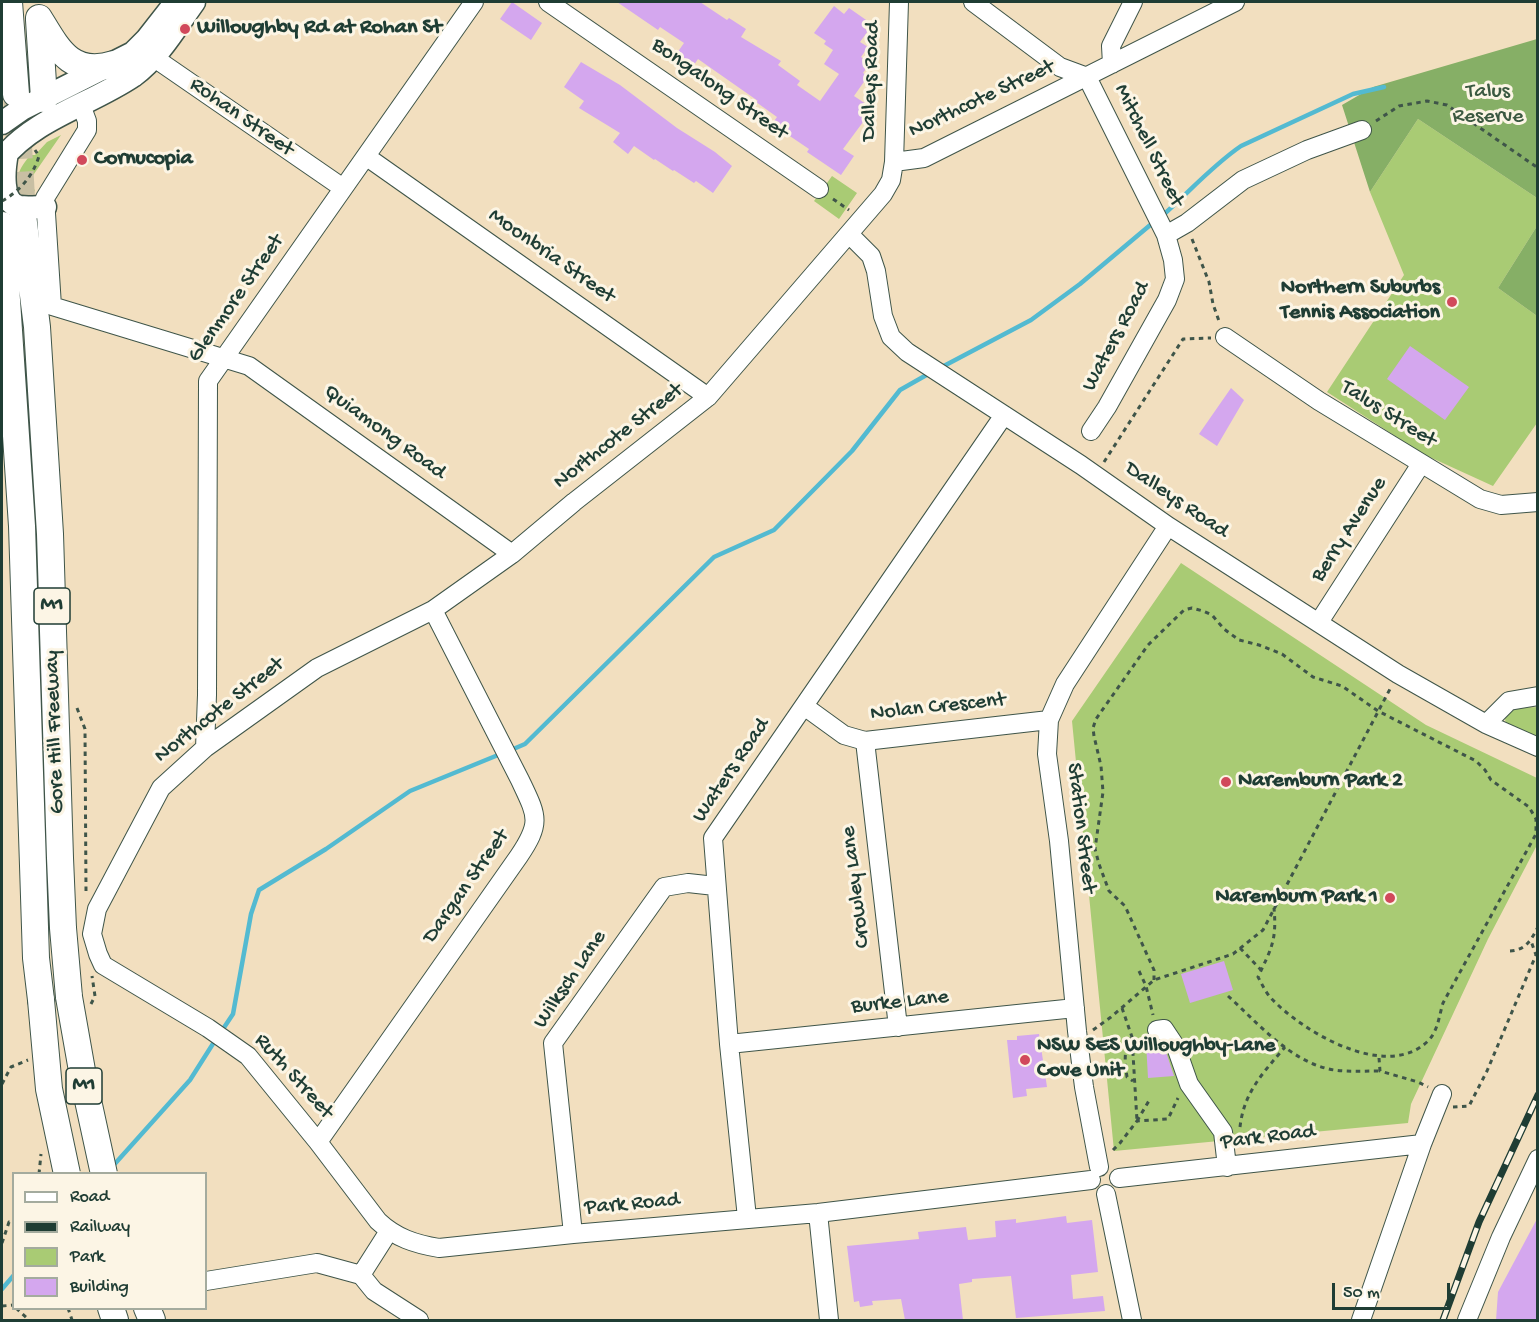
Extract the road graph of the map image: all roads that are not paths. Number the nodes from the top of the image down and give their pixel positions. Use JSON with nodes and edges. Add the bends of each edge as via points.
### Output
{"nodes":[{"id":1,"x":9,"y":2,"type":"edge"},
{"id":2,"x":176,"y":2,"type":"edge"},
{"id":3,"x":194,"y":2,"type":"edge"},
{"id":4,"x":474,"y":2,"type":"edge"},
{"id":5,"x":548,"y":2,"type":"edge"},
{"id":6,"x":899,"y":2,"type":"edge"},
{"id":7,"x":973,"y":2,"type":"edge"},
{"id":8,"x":1133,"y":2,"type":"edge"},
{"id":9,"x":1235,"y":2,"type":"edge"},
{"id":10,"x":38,"y":10,"type":"edge"},
{"id":11,"x":147,"y":52,"type":"junction"},
{"id":12,"x":114,"y":64,"type":"junction"},
{"id":13,"x":1112,"y":64,"type":"junction"},
{"id":14,"x":1088,"y":77,"type":"junction"},
{"id":15,"x":16,"y":94,"type":"tunnel mouth"},
{"id":16,"x":81,"y":105,"type":"junction"},
{"id":17,"x":44,"y":111,"type":"junction"},
{"id":18,"x":2,"y":123,"type":"edge"},
{"id":19,"x":1362,"y":130,"type":"road end"},
{"id":20,"x":12,"y":155,"type":"edge"},
{"id":21,"x":367,"y":157,"type":"junction"},
{"id":22,"x":894,"y":162,"type":"junction"},
{"id":23,"x":343,"y":188,"type":"junction"},
{"id":24,"x":819,"y":189,"type":"road end"},
{"id":25,"x":28,"y":212,"type":"edge"},
{"id":26,"x":849,"y":234,"type":"junction"},
{"id":27,"x":1166,"y":236,"type":"junction"},
{"id":28,"x":1225,"y":337,"type":"road end"},
{"id":29,"x":223,"y":358,"type":"junction"},
{"id":30,"x":708,"y":397,"type":"junction"},
{"id":31,"x":1004,"y":415,"type":"junction"},
{"id":32,"x":1091,"y":431,"type":"dead end"},
{"id":33,"x":1421,"y":464,"type":"junction"},
{"id":34,"x":1538,"y":502,"type":"edge"},
{"id":35,"x":1168,"y":526,"type":"junction"},
{"id":36,"x":512,"y":554,"type":"junction"},
{"id":37,"x":433,"y":610,"type":"junction"},
{"id":38,"x":1318,"y":622,"type":"junction"},
{"id":39,"x":1538,"y":696,"type":"edge"},
{"id":40,"x":804,"y":706,"type":"junction"},
{"id":41,"x":1049,"y":720,"type":"junction"},
{"id":42,"x":1486,"y":724,"type":"junction"},
{"id":43,"x":864,"y":741,"type":"junction"},
{"id":44,"x":1538,"y":747,"type":"edge"},
{"id":45,"x":205,"y":748,"type":"junction"},
{"id":46,"x":715,"y":886,"type":"junction"},
{"id":47,"x":103,"y":965,"type":"joint"},
{"id":48,"x":1075,"y":1008,"type":"junction"},
{"id":49,"x":898,"y":1027,"type":"junction"},
{"id":50,"x":1157,"y":1030,"type":"road end"},
{"id":51,"x":729,"y":1044,"type":"junction"},
{"id":52,"x":1439,"y":1101,"type":"road end"},
{"id":53,"x":318,"y":1142,"type":"junction"},
{"id":54,"x":1422,"y":1144,"type":"junction"},
{"id":55,"x":1538,"y":1159,"type":"edge"},
{"id":56,"x":1227,"y":1167,"type":"junction"},
{"id":57,"x":1096,"y":1168,"type":"junction"},
{"id":58,"x":68,"y":1172,"type":"edge"},
{"id":59,"x":104,"y":1172,"type":"edge"},
{"id":60,"x":1119,"y":1178,"type":"junction"},
{"id":61,"x":1107,"y":1194,"type":"junction"},
{"id":62,"x":818,"y":1213,"type":"junction"},
{"id":63,"x":747,"y":1218,"type":"junction"},
{"id":64,"x":389,"y":1231,"type":"junction"},
{"id":65,"x":573,"y":1234,"type":"junction"},
{"id":66,"x":361,"y":1275,"type":"junction"},
{"id":67,"x":207,"y":1281,"type":"edge"},
{"id":68,"x":419,"y":1320,"type":"edge"},
{"id":69,"x":829,"y":1320,"type":"edge"},
{"id":70,"x":1125,"y":1320,"type":"edge"},
{"id":71,"x":1132,"y":1320,"type":"edge"},
{"id":72,"x":1361,"y":1320,"type":"edge"},
{"id":73,"x":1467,"y":1320,"type":"edge"}],
"edges":[{"from":1,"to":15,"type":"highway"},
{"from":2,"to":11,"type":"main road"},
{"from":3,"to":11,"type":"main road"},
{"from":4,"to":21,"type":"street","name":"Glenmore Street"},
{"from":5,"to":24,"type":"street","name":"Bongalong Street"},
{"from":6,"to":22,"type":"street","name":"Dalleys Road"},
{"from":7,"to":14,"type":"street","via":[[1060,67]]},
{"from":8,"to":13,"type":"street","name":"Mitchell Street","via":[[1111,46]]},
{"from":9,"to":13,"type":"street","name":"Northcote Street"},
{"from":10,"to":12,"type":"highway","via":[[70,61],[94,68]]},
{"from":10,"to":17,"type":"highway"},
{"from":11,"to":12,"type":"main road"},
{"from":11,"to":16,"type":"main road","via":[[132,76]]},
{"from":11,"to":23,"type":"street","name":"Rohan Street"},
{"from":12,"to":17,"type":"main road"},
{"from":13,"to":14,"type":"street","name":"Northcote Street"},
{"from":14,"to":22,"type":"street","name":"Northcote Street","via":[[924,158]]},
{"from":14,"to":27,"type":"street","name":"Mitchell Street"},
{"from":16,"to":17,"type":"main road"},
{"from":16,"to":25,"type":"street","via":[[87,130]]},
{"from":17,"to":18,"type":"main road","via":[[22,109]]},
{"from":17,"to":20,"type":"main road"},
{"from":19,"to":27,"type":"street","via":[[1243,180]]},
{"from":20,"to":25,"type":"main road","via":[[3,192],[12,205]]},
{"from":21,"to":23,"type":"street","name":"Glenmore Street"},
{"from":21,"to":30,"type":"street","name":"Moonbria Street"},
{"from":22,"to":26,"type":"street","name":"Northcote Street","via":[[887,187]]},
{"from":23,"to":29,"type":"street","name":"Glenmore Street"},
{"from":25,"to":29,"type":"street","name":"Quiamong Road","via":[[52,306]]},
{"from":25,"to":58,"type":"highway","name":"Gore Hill Freeway","number":"M1","bridge":true,"via":[[22,526],[36,958],[49,1089]]},
{"from":25,"to":59,"type":"highway","name":"Gore Hill Freeway","number":"M1","bridge":true,"via":[[49,512],[60,869],[69,997]]},
{"from":26,"to":30,"type":"street","name":"Northcote Street"},
{"from":26,"to":31,"type":"street","name":"Dalleys Road","via":[[871,256],[891,337],[907,352]]},
{"from":27,"to":32,"type":"street","name":"Waters Road","via":[[1175,279],[1167,300]]},
{"from":28,"to":33,"type":"street","name":"Talus Street"},
{"from":29,"to":36,"type":"street","name":"Quiamong Road","via":[[249,366]]},
{"from":29,"to":45,"type":"street","name":"Glenmore Street","via":[[208,381]]},
{"from":30,"to":36,"type":"street","name":"Northcote Street"},
{"from":31,"to":35,"type":"street","name":"Dalleys Road"},
{"from":31,"to":40,"type":"street","name":"Waters Road"},
{"from":33,"to":34,"type":"street","name":"Talus Street","via":[[1480,499],[1501,505]]},
{"from":33,"to":38,"type":"street","name":"Berry Avenue"},
{"from":35,"to":38,"type":"street","name":"Dalleys Road"},
{"from":35,"to":41,"type":"street","name":"Station Street","via":[[1065,684]]},
{"from":36,"to":37,"type":"street","name":"Northcote Street"},
{"from":37,"to":45,"type":"street","name":"Northcote Street","via":[[317,668]]},
{"from":37,"to":53,"type":"street","name":"Dargan Street","via":[[533,807],[536,824],[525,847]]},
{"from":38,"to":42,"type":"street","name":"Dalleys Road"},
{"from":39,"to":42,"type":"street","via":[[1509,701]]},
{"from":40,"to":43,"type":"street","name":"Nolan Crescent","via":[[844,735]]},
{"from":40,"to":46,"type":"street","name":"Waters Road","via":[[712,838]]},
{"from":41,"to":43,"type":"street","name":"Nolan Crescent"},
{"from":41,"to":48,"type":"street","name":"Station Street","via":[[1047,754]]},
{"from":42,"to":44,"type":"street","name":"Dalleys Road"},
{"from":43,"to":49,"type":"street","name":"Crowley Lane"},
{"from":45,"to":47,"type":"street","name":"Northcote Street","via":[[161,788],[97,909],[92,934]]},
{"from":46,"to":51,"type":"street","name":"Waters Road"},
{"from":46,"to":65,"type":"street","name":"Wilksch Lane","via":[[688,883],[664,887],[553,1043]]},
{"from":47,"to":53,"type":"street","name":"Ruth Street","via":[[248,1056]]},
{"from":48,"to":49,"type":"street","name":"Burke Lane"},
{"from":48,"to":57,"type":"street","name":"Station Street"},
{"from":49,"to":51,"type":"street","name":"Burke Lane"},
{"from":50,"to":56,"type":"street","via":[[1164,1029],[1176,1047],[1189,1084],[1223,1132]]},
{"from":51,"to":63,"type":"street","name":"Waters Road"},
{"from":52,"to":54,"type":"street"},
{"from":53,"to":64,"type":"street","name":"Ruth Street"},
{"from":54,"to":56,"type":"street","name":"Park Road"},
{"from":54,"to":72,"type":"street"},
{"from":55,"to":73,"type":"street"},
{"from":56,"to":60,"type":"street","name":"Park Road"},
{"from":57,"to":60,"type":"street","via":[[1111,1167]]},
{"from":57,"to":61,"type":"street","via":[[1095,1190]]},
{"from":57,"to":62,"type":"street","name":"Park Road"},
{"from":60,"to":61,"type":"street","via":[[1116,1189]]},
{"from":61,"to":71,"type":"street"},
{"from":62,"to":63,"type":"street","name":"Park Road"},
{"from":62,"to":69,"type":"street"},
{"from":63,"to":65,"type":"street","name":"Park Road"},
{"from":64,"to":65,"type":"street","name":"Park Road","via":[[417,1244],[439,1248]]},
{"from":64,"to":66,"type":"street"},
{"from":66,"to":67,"type":"street","via":[[318,1263]]},
{"from":66,"to":68,"type":"street","via":[[374,1291]]},
{"from":70,"to":71,"type":"street"}]}
